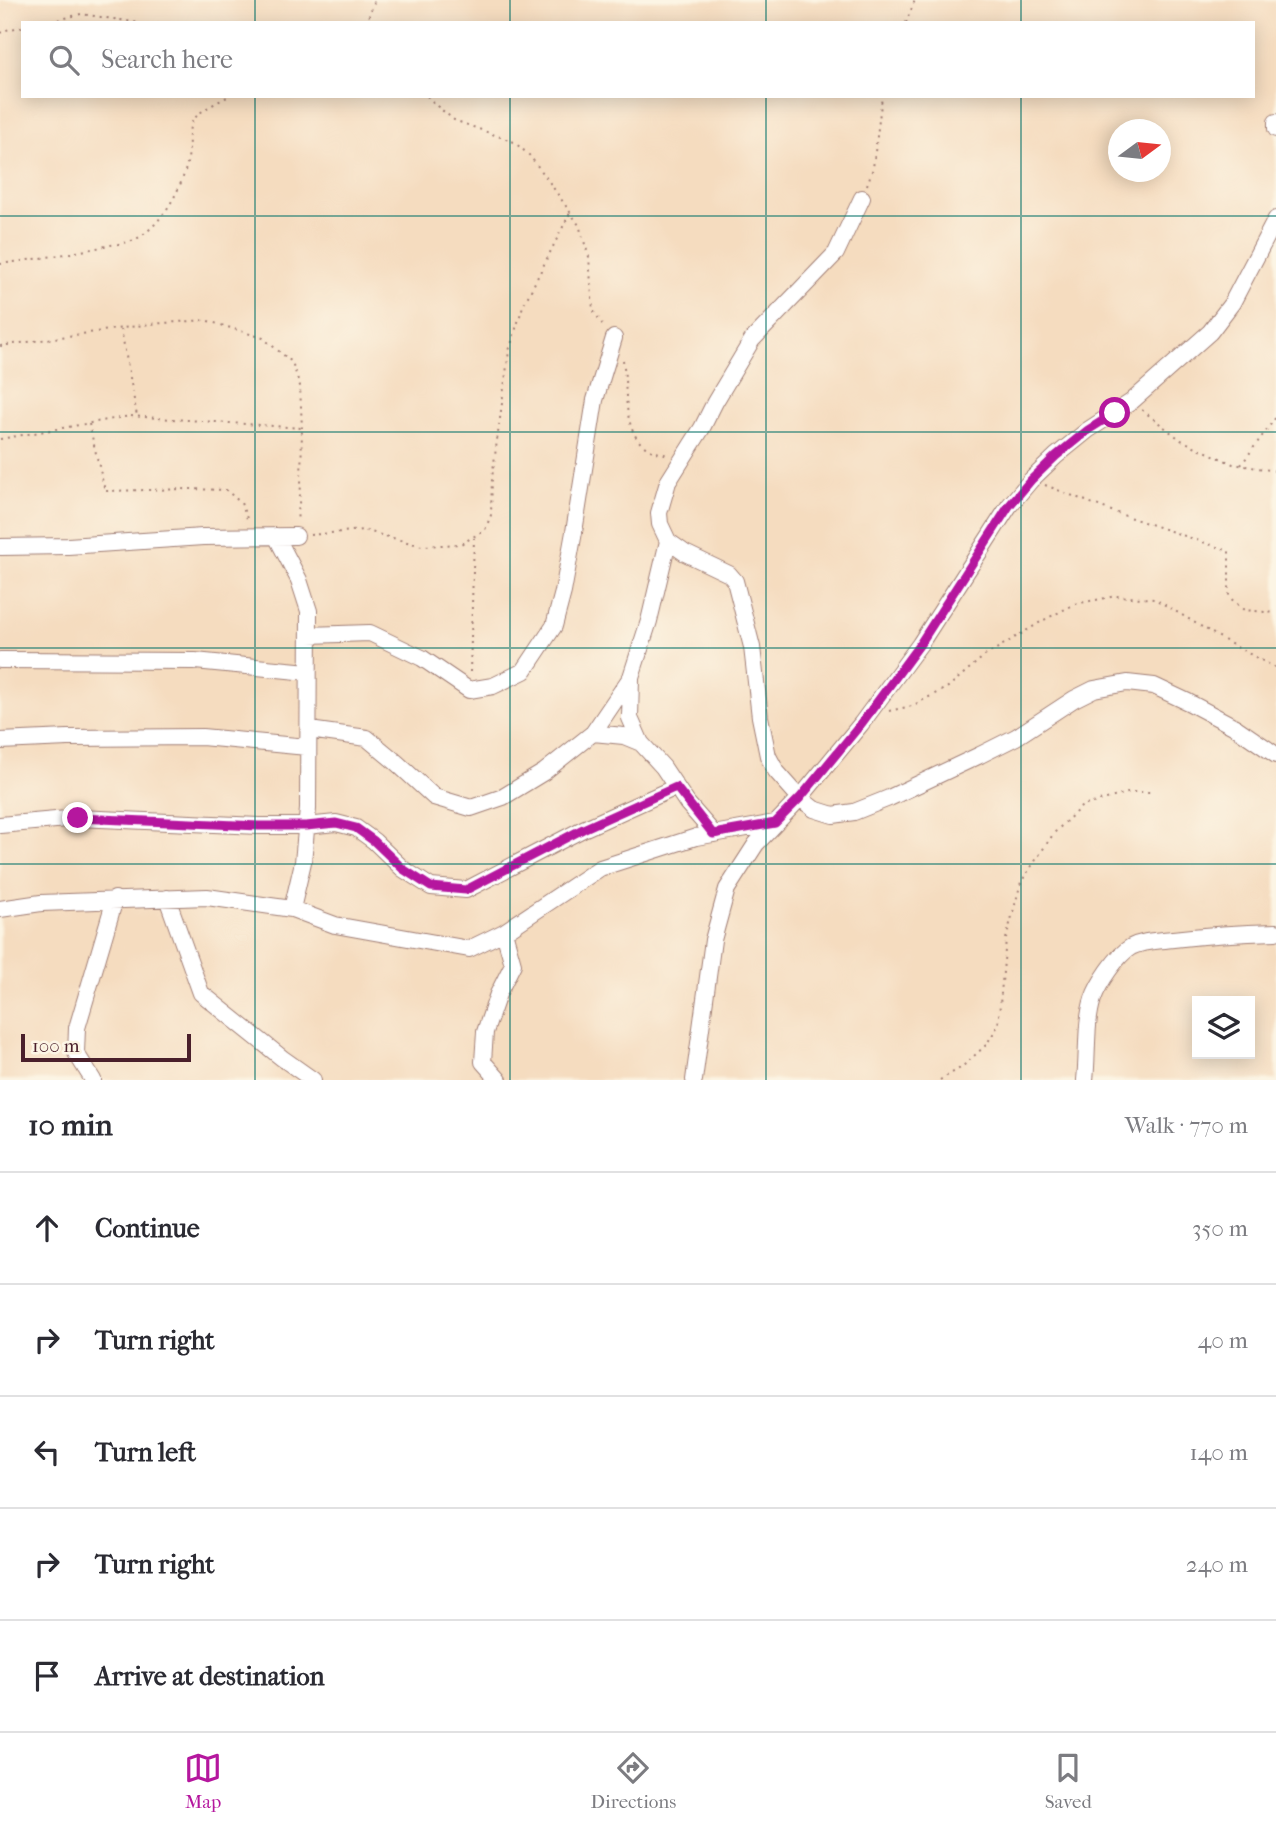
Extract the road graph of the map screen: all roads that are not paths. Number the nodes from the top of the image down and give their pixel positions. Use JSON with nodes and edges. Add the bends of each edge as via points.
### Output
{"nodes":[{"id":1,"x":1276,"y":122,"type":"edge"},
{"id":2,"x":1276,"y":129,"type":"edge"},
{"id":3,"x":862,"y":198,"type":"road end"},
{"id":4,"x":1276,"y":219,"type":"edge"},
{"id":5,"x":614,"y":338,"type":"road end"},
{"id":6,"x":276,"y":536,"type":"junction"},
{"id":7,"x":296,"y":536,"type":"road end"},
{"id":8,"x":668,"y":541,"type":"junction"},
{"id":9,"x":0,"y":547,"type":"edge"},
{"id":10,"x":309,"y":635,"type":"junction"},
{"id":11,"x":0,"y":660,"type":"edge"},
{"id":12,"x":308,"y":672,"type":"junction"},
{"id":13,"x":631,"y":677,"type":"junction"},
{"id":14,"x":593,"y":733,"type":"junction"},
{"id":15,"x":308,"y":738,"type":"junction"},
{"id":16,"x":0,"y":741,"type":"edge"},
{"id":17,"x":641,"y":743,"type":"junction"},
{"id":18,"x":1276,"y":755,"type":"edge"},
{"id":19,"x":676,"y":787,"type":"junction"},
{"id":20,"x":800,"y":798,"type":"junction"},
{"id":21,"x":775,"y":823,"type":"junction"},
{"id":22,"x":0,"y":825,"type":"edge"},
{"id":23,"x":306,"y":826,"type":"junction"},
{"id":24,"x":713,"y":834,"type":"junction"},
{"id":25,"x":167,"y":898,"type":"junction"},
{"id":26,"x":116,"y":899,"type":"junction"},
{"id":27,"x":0,"y":909,"type":"edge"},
{"id":28,"x":292,"y":909,"type":"junction"},
{"id":29,"x":504,"y":932,"type":"junction"},
{"id":30,"x":1276,"y":932,"type":"edge"},
{"id":31,"x":93,"y":1080,"type":"edge"},
{"id":32,"x":313,"y":1080,"type":"edge"},
{"id":33,"x":499,"y":1080,"type":"edge"},
{"id":34,"x":694,"y":1080,"type":"edge"},
{"id":35,"x":1085,"y":1080,"type":"edge"}],
"edges":[{"from":1,"to":2,"type":"street"},
{"from":3,"to":8,"type":"street","via":[[836,253],[752,340],[681,459],[659,513]]},
{"from":4,"to":20,"type":"street","via":[[1232,303],[1210,332],[1131,402],[1056,456],[1009,506],[920,644]]},
{"from":5,"to":10,"type":"street","via":[[595,400],[554,626],[524,671],[493,686],[469,690],[422,658],[370,633]]},
{"from":6,"to":7,"type":"street"},
{"from":6,"to":9,"type":"street"},
{"from":6,"to":10,"type":"street","via":[[299,580],[309,611]]},
{"from":8,"to":13,"type":"street"},
{"from":8,"to":20,"type":"street","via":[[735,581],[752,647],[768,756]]},
{"from":10,"to":12,"type":"street"},
{"from":11,"to":12,"type":"street","via":[[195,662]]},
{"from":12,"to":15,"type":"street"},
{"from":13,"to":14,"type":"street"},
{"from":13,"to":17,"type":"street","via":[[630,718]]},
{"from":14,"to":15,"type":"street","via":[[544,772],[503,797],[471,808],[434,797],[367,738]]},
{"from":14,"to":17,"type":"street"},
{"from":15,"to":16,"type":"street"},
{"from":15,"to":23,"type":"street"},
{"from":17,"to":19,"type":"street"},
{"from":18,"to":20,"type":"street","via":[[1188,702],[1154,686],[1128,683],[1074,699],[1016,737],[854,812],[834,815],[814,809]]},
{"from":19,"to":23,"type":"street","via":[[466,890],[431,887],[356,828],[336,823]]},
{"from":19,"to":24,"type":"street"},
{"from":20,"to":21,"type":"street"},
{"from":21,"to":24,"type":"street"},
{"from":21,"to":34,"type":"street","via":[[727,889],[713,940]]},
{"from":22,"to":23,"type":"street","via":[[78,818]]},
{"from":23,"to":28,"type":"street"},
{"from":24,"to":29,"type":"street","via":[[600,868]]},
{"from":25,"to":26,"type":"street"},
{"from":25,"to":28,"type":"street","via":[[207,897]]},
{"from":25,"to":32,"type":"street","via":[[201,993]]},
{"from":26,"to":27,"type":"street"},
{"from":26,"to":31,"type":"street","via":[[77,1028],[76,1053]]},
{"from":28,"to":29,"type":"street","via":[[335,925],[469,949]]},
{"from":29,"to":33,"type":"street","via":[[513,964],[485,1032],[483,1062]]},
{"from":30,"to":35,"type":"street","via":[[1143,942],[1128,948],[1093,999]]}]}
